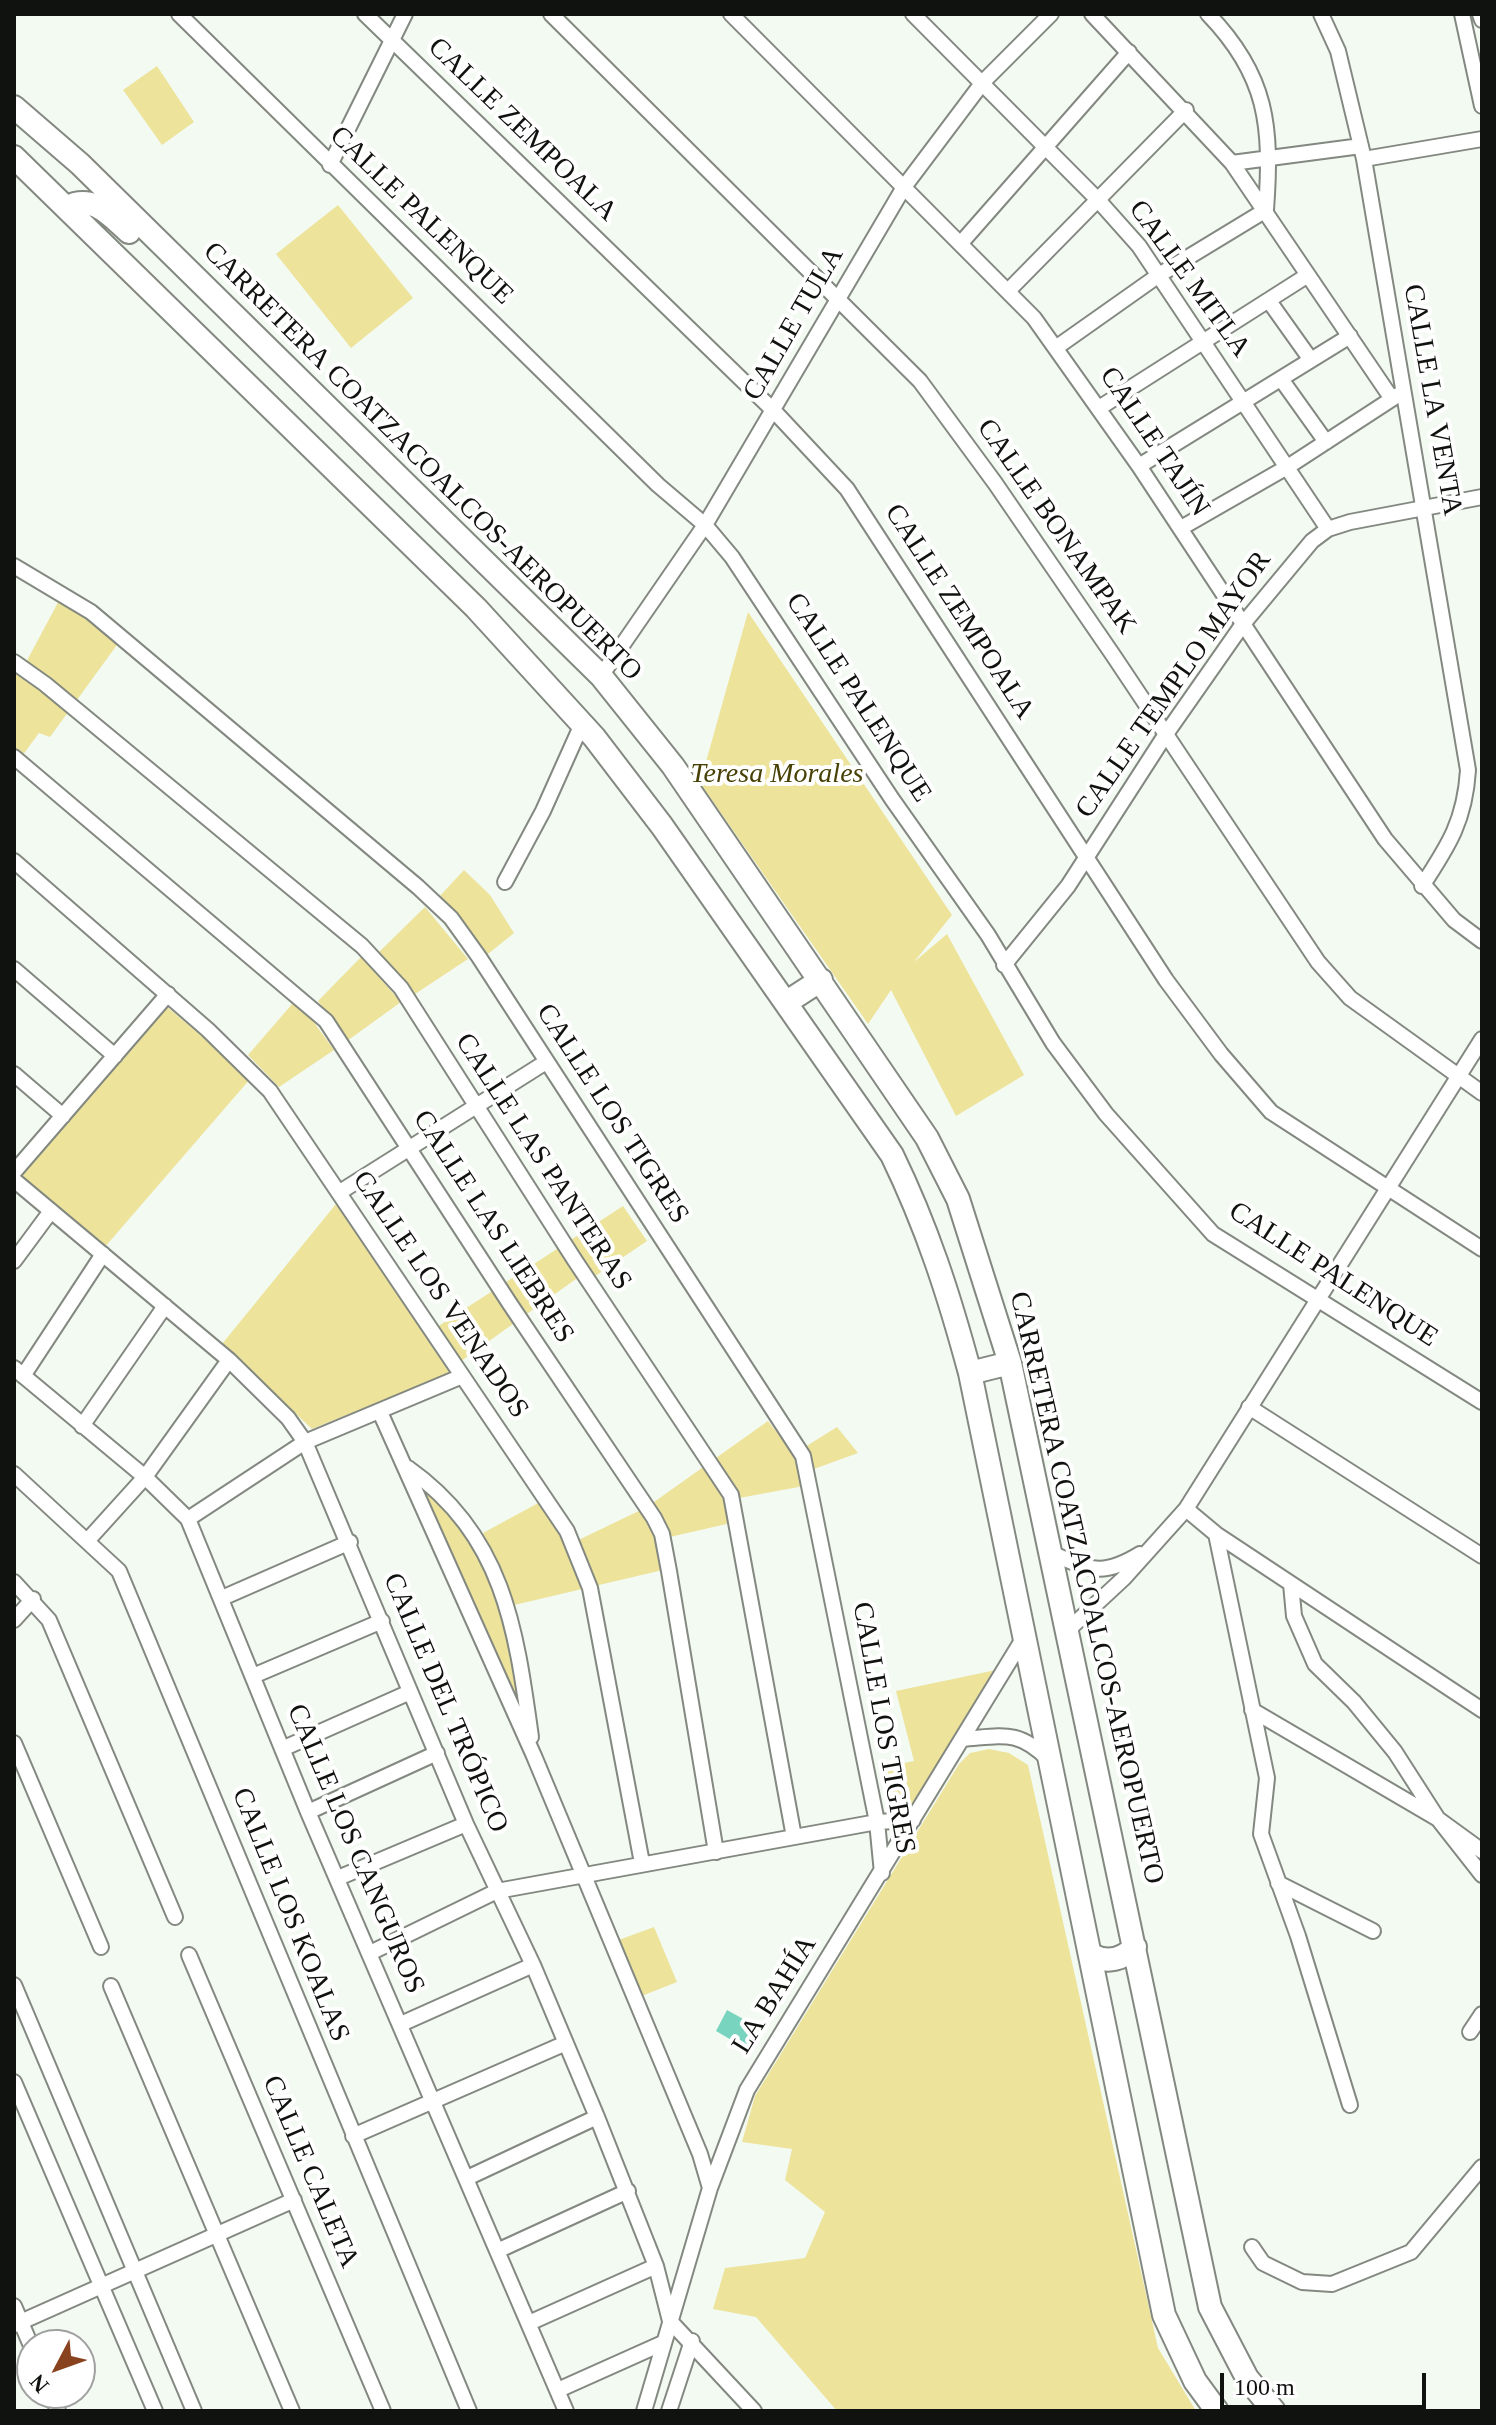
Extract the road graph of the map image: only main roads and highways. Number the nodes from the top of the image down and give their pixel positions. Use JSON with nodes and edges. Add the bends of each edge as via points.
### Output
{"nodes":[{"id":1,"x":14,"y":107,"type":"edge"},
{"id":2,"x":14,"y":157,"type":"edge"},
{"id":3,"x":67,"y":207,"type":"junction"},
{"id":4,"x":223,"y":307,"type":"junction"},
{"id":5,"x":448,"y":525,"type":"junction"},
{"id":6,"x":411,"y":545,"type":"junction"},
{"id":7,"x":821,"y":980,"type":"junction"},
{"id":8,"x":787,"y":1002,"type":"junction"},
{"id":9,"x":1010,"y":1363,"type":"junction"},
{"id":10,"x":970,"y":1373,"type":"junction"},
{"id":11,"x":1135,"y":1947,"type":"junction"},
{"id":12,"x":1092,"y":1955,"type":"junction"},
{"id":13,"x":1217,"y":2411,"type":"edge"},
{"id":14,"x":1274,"y":2411,"type":"edge"}],
"edges":[{"from":1,"to":4,"type":"main road","name":"CARRETERA COATZACOALCOS-AEROPUERTO","via":[[80,164]]},
{"from":2,"to":3,"type":"main road"},
{"from":3,"to":4,"type":"main road","via":[[85,201],[101,208],[177,277]]},
{"from":3,"to":6,"type":"main road"},
{"from":4,"to":5,"type":"main road","name":"CARRETERA COATZACOALCOS-AEROPUERTO"},
{"from":5,"to":6,"type":"main road","via":[[422,528]]},
{"from":5,"to":7,"type":"main road","name":"CARRETERA COATZACOALCOS-AEROPUERTO","via":[[601,676],[673,766]]},
{"from":6,"to":8,"type":"main road","via":[[582,724]]},
{"from":7,"to":8,"type":"main road"},
{"from":7,"to":9,"type":"main road","name":"CARRETERA COATZACOALCOS-AEROPUERTO","via":[[927,1138],[958,1199]]},
{"from":8,"to":10,"type":"main road","via":[[892,1155],[942,1270]]},
{"from":9,"to":10,"type":"main road"},
{"from":9,"to":11,"type":"main road","name":"CARRETERA COATZACOALCOS-AEROPUERTO"},
{"from":10,"to":12,"type":"main road"},
{"from":11,"to":12,"type":"main road","via":[[1114,1959]]},
{"from":11,"to":14,"type":"main road","name":"CARRETERA COATZACOALCOS-AEROPUERTO","via":[[1210,2307],[1247,2378]]},
{"from":12,"to":13,"type":"main road","via":[[1164,2315],[1195,2381]]}]}
